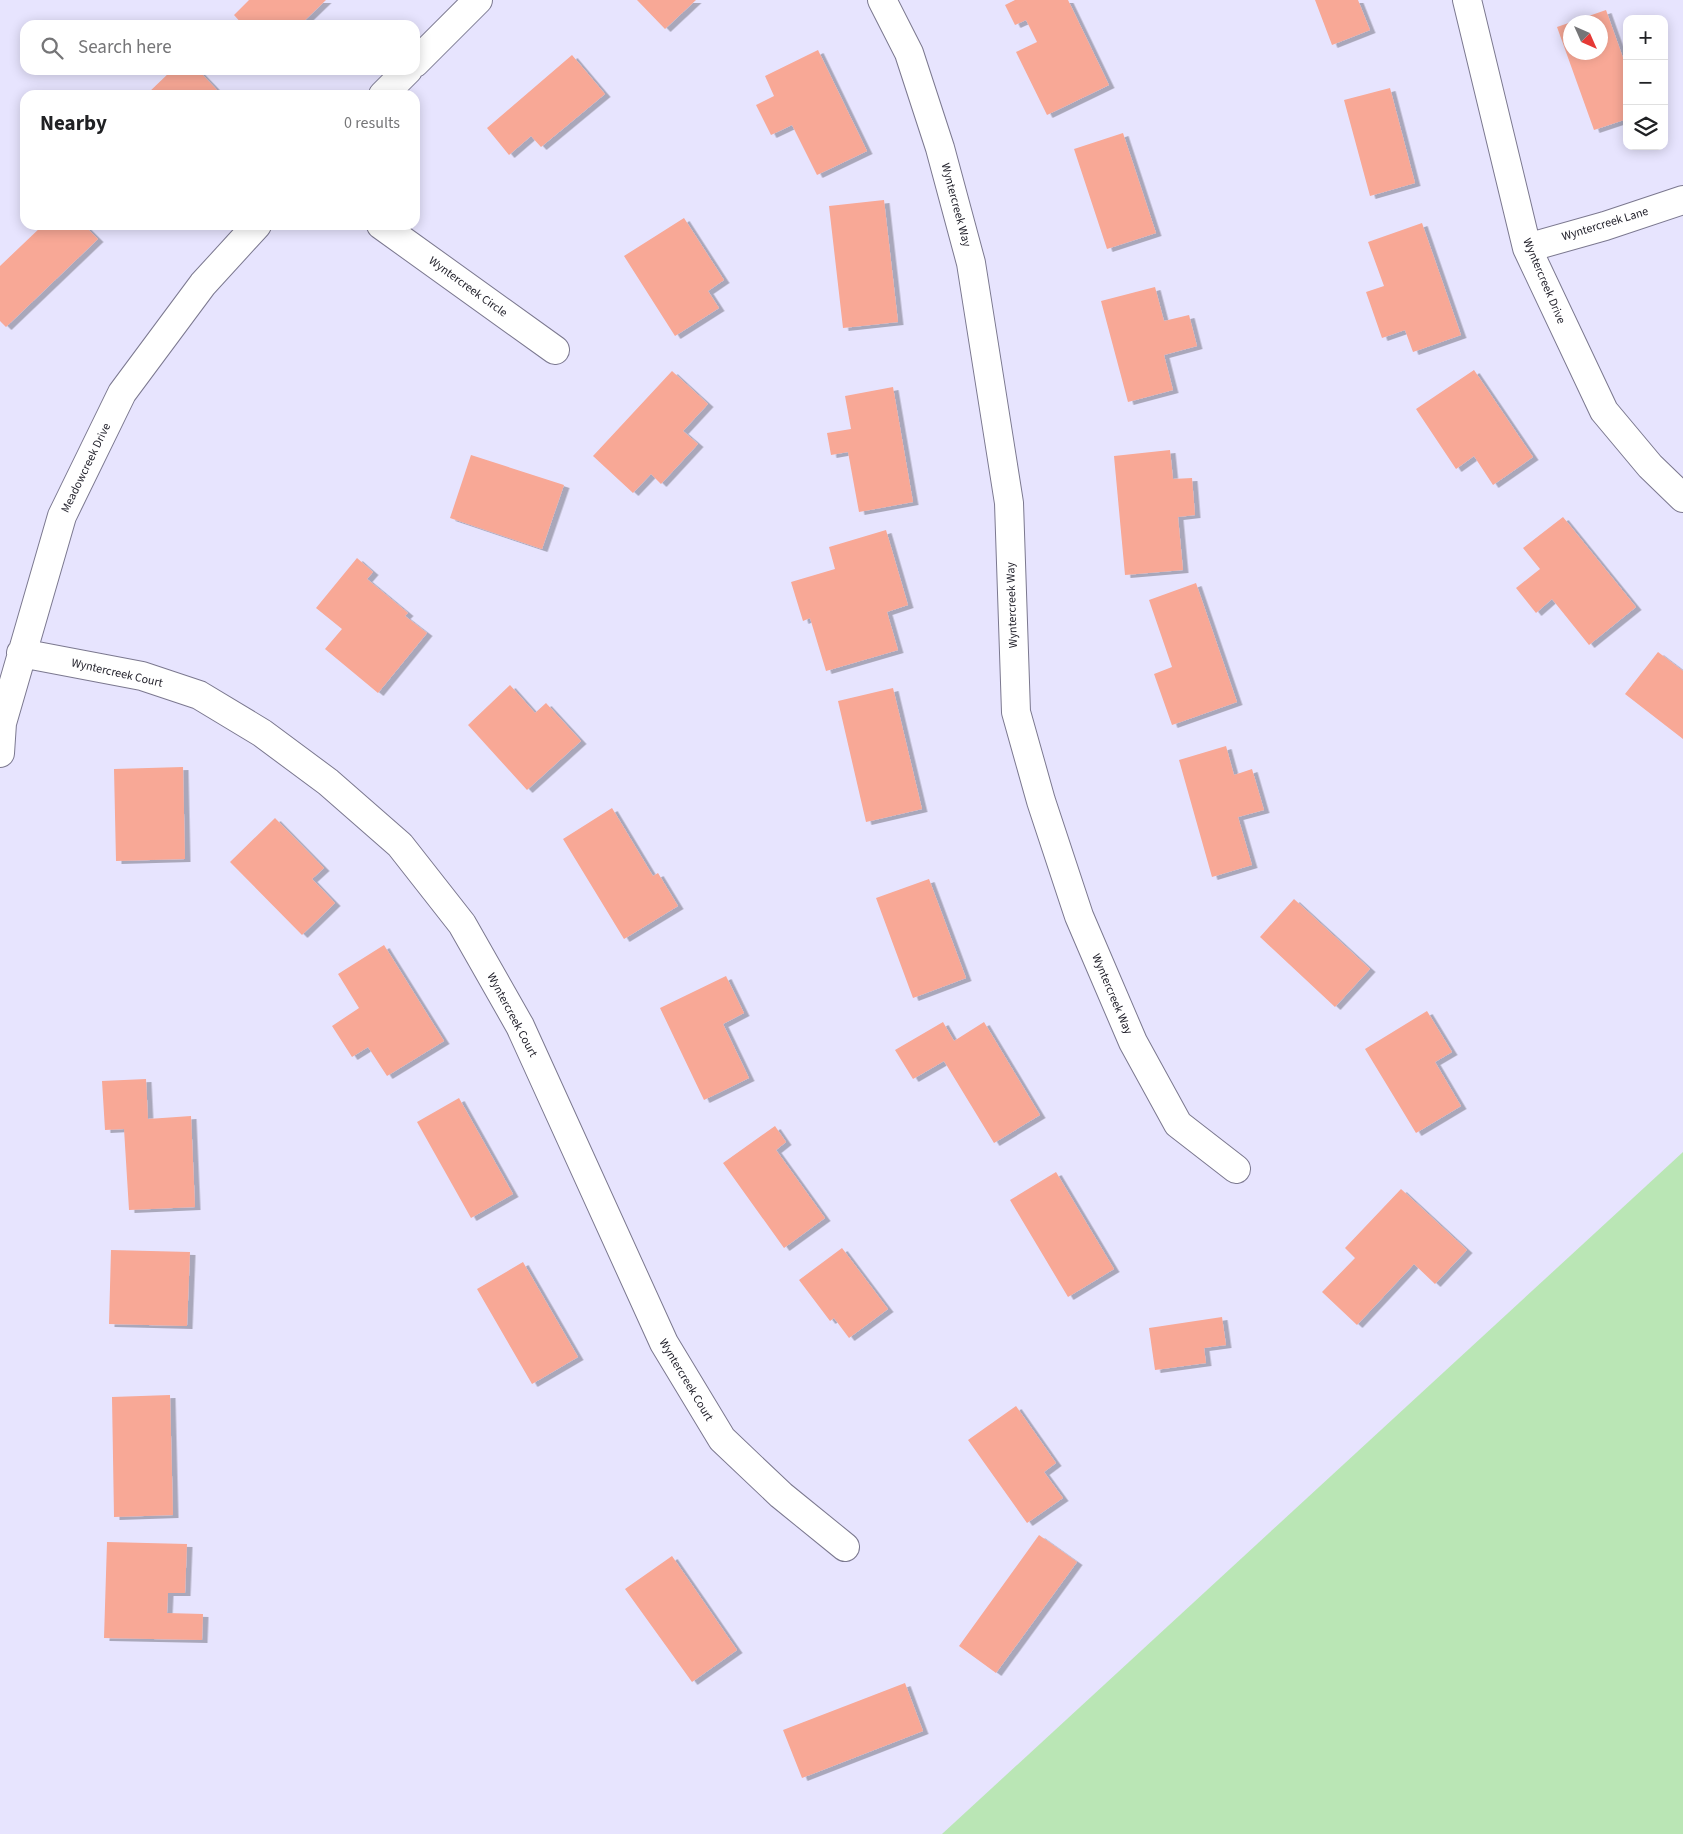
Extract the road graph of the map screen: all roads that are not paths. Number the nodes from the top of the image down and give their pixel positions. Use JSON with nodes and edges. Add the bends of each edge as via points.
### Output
{"nodes":[{"id":1,"x":478,"y":0,"type":"edge"},
{"id":2,"x":882,"y":0,"type":"edge"},
{"id":3,"x":1467,"y":0,"type":"edge"},
{"id":4,"x":420,"y":58,"type":"edge"},
{"id":5,"x":403,"y":75,"type":"edge"},
{"id":6,"x":388,"y":90,"type":"edge"},
{"id":7,"x":1683,"y":200,"type":"edge"},
{"id":8,"x":252,"y":230,"type":"edge"},
{"id":9,"x":388,"y":230,"type":"edge"},
{"id":10,"x":1527,"y":248,"type":"junction"},
{"id":11,"x":554,"y":350,"type":"dead end"},
{"id":12,"x":1683,"y":498,"type":"edge"},
{"id":13,"x":21,"y":653,"type":"junction"},
{"id":14,"x":0,"y":753,"type":"edge"},
{"id":15,"x":1236,"y":1169,"type":"dead end"},
{"id":16,"x":845,"y":1547,"type":"dead end"}],
"edges":[{"from":1,"to":4,"type":"street"},
{"from":2,"to":15,"type":"street","name":"Wyntercreek Way","via":[[909,53],[940,148],[971,263],[1009,503],[1016,712],[1041,801],[1079,916],[1132,1042],[1178,1124]]},
{"from":3,"to":10,"type":"street","name":"Wyntercreek Drive"},
{"from":5,"to":6,"type":"street"},
{"from":7,"to":10,"type":"street","name":"Wyntercreek Lane"},
{"from":8,"to":13,"type":"street","name":"Meadowcreek Drive","via":[[203,284],[122,392],[62,516]]},
{"from":9,"to":11,"type":"street","name":"Wyntercreek Circle"},
{"from":10,"to":12,"type":"street","name":"Wyntercreek Drive","via":[[1604,411],[1650,466]]},
{"from":13,"to":14,"type":"street","name":"Meadowcreek Drive","via":[[2,723]]},
{"from":13,"to":16,"type":"street","name":"Wyntercreek Court","via":[[142,676],[199,695],[262,733],[328,782],[400,844],[462,924],[520,1026],[664,1343],[722,1439]]}]}
